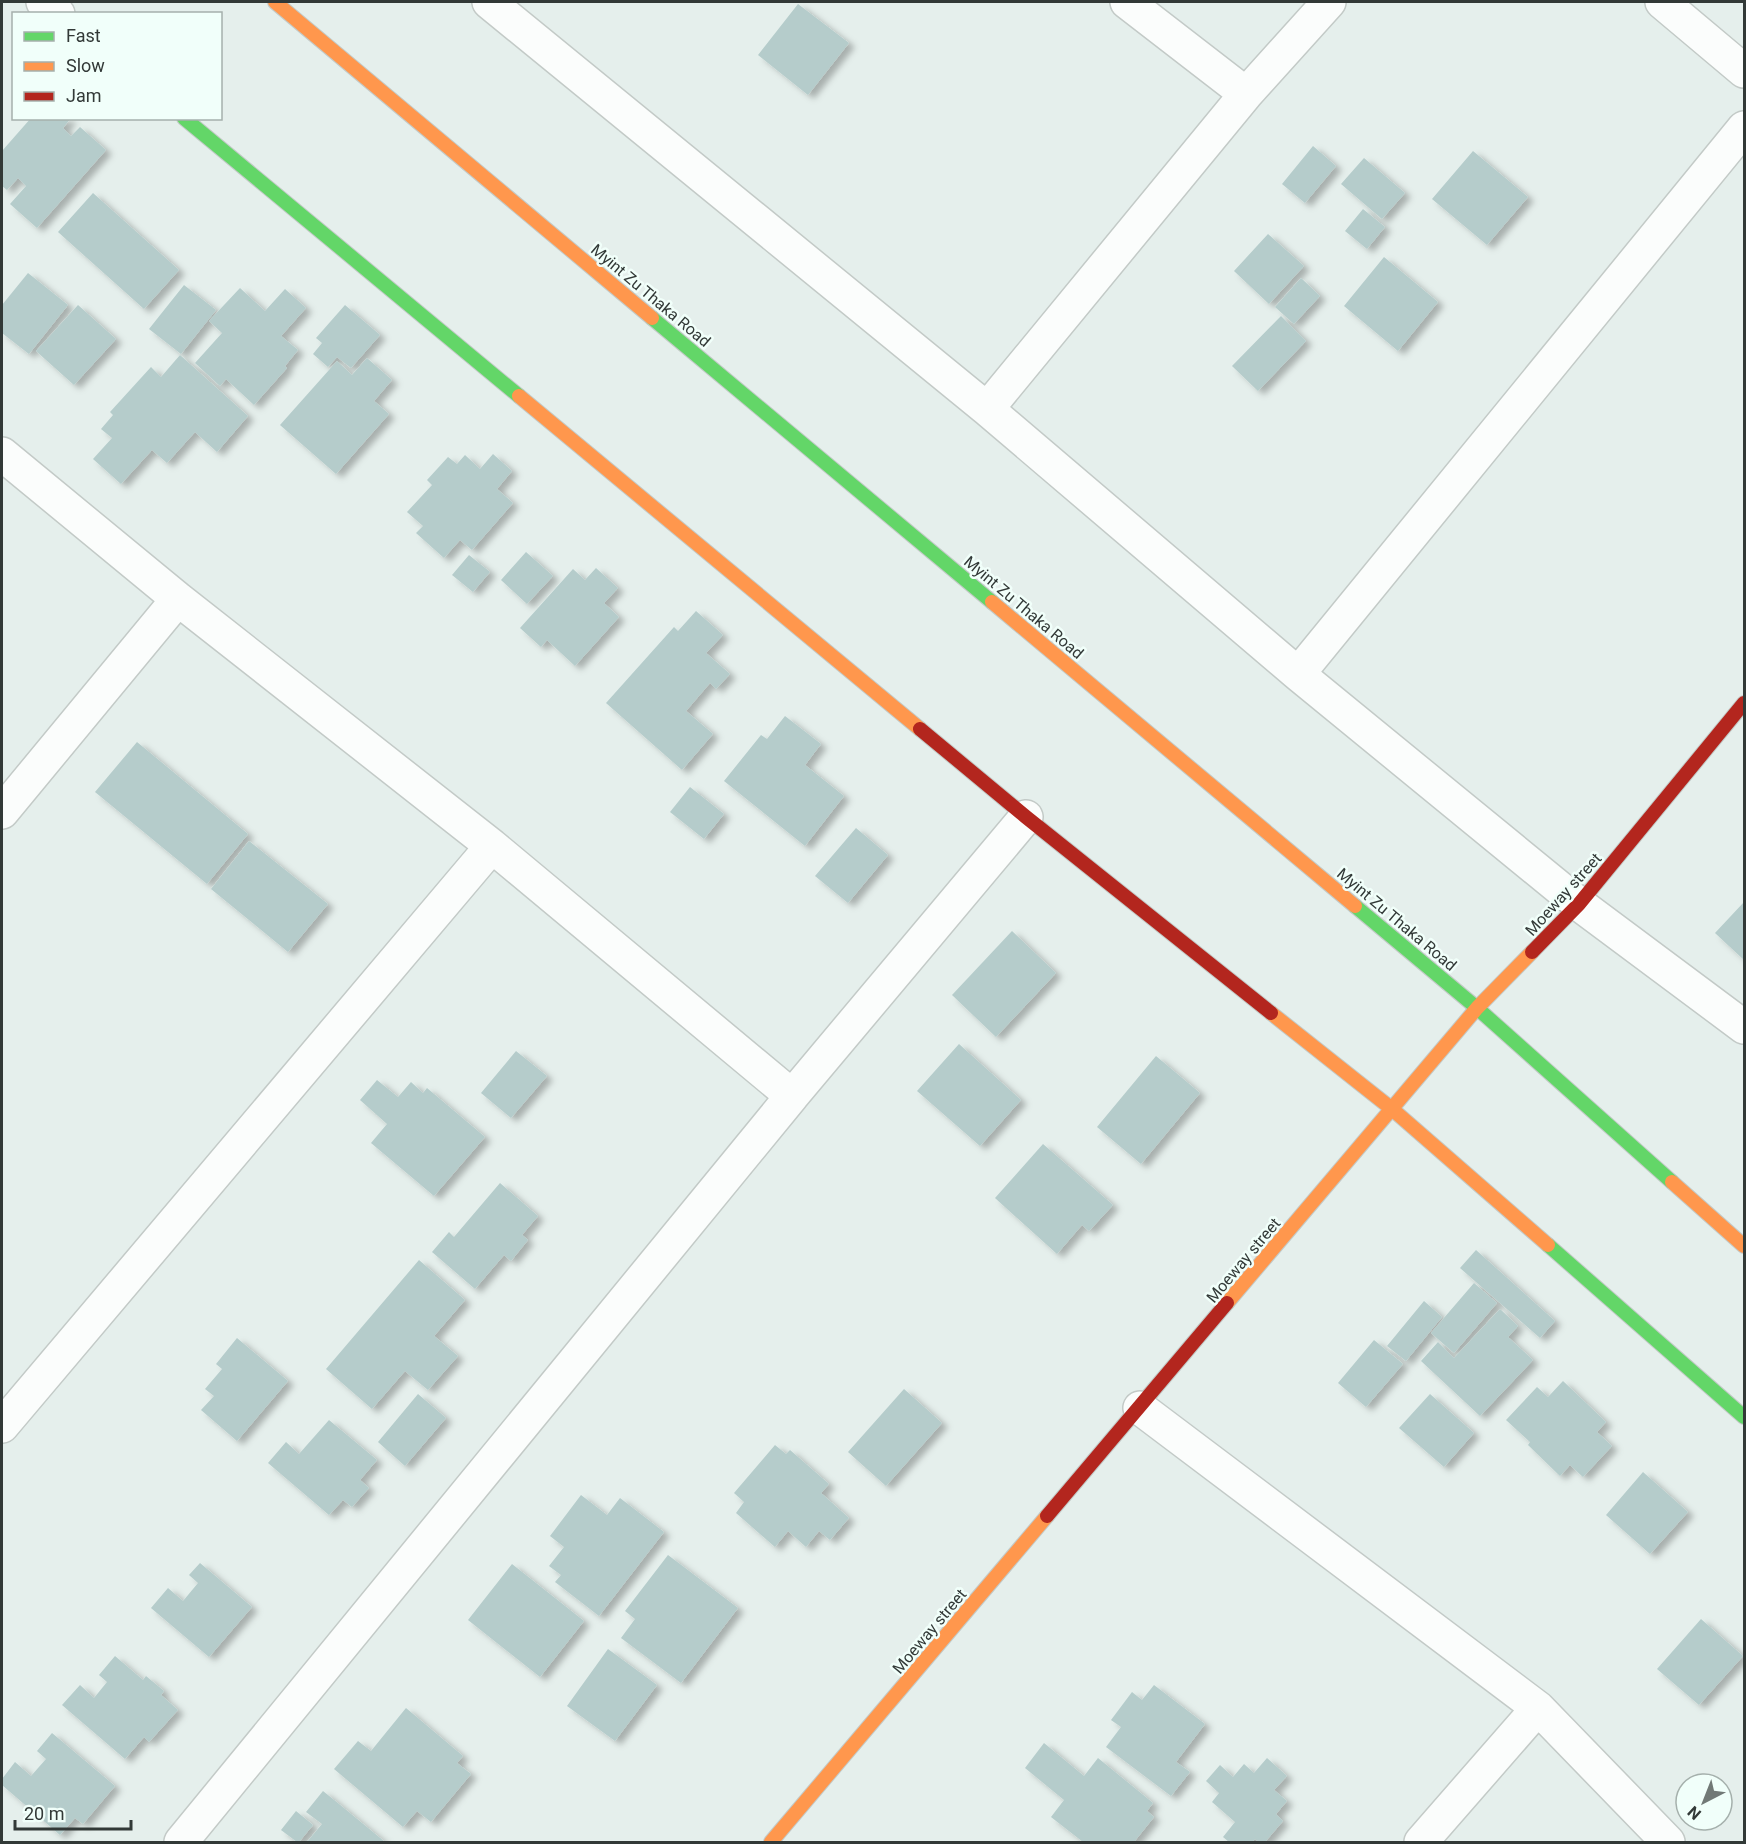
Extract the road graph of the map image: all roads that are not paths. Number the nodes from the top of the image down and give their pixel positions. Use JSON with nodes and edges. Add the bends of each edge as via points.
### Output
{"nodes":[{"id":1,"x":43,"y":2,"type":"edge"},
{"id":2,"x":275,"y":2,"type":"edge"},
{"id":3,"x":489,"y":2,"type":"edge"},
{"id":4,"x":1127,"y":2,"type":"edge"},
{"id":5,"x":1329,"y":2,"type":"edge"},
{"id":6,"x":1662,"y":2,"type":"edge"},
{"id":7,"x":56,"y":12,"type":"edge"},
{"id":8,"x":1744,"y":71,"type":"edge"},
{"id":9,"x":1246,"y":94,"type":"junction"},
{"id":10,"x":186,"y":120,"type":"edge"},
{"id":11,"x":1744,"y":128,"type":"edge"},
{"id":12,"x":987,"y":409,"type":"junction"},
{"id":13,"x":2,"y":454,"type":"edge"},
{"id":14,"x":178,"y":599,"type":"junction"},
{"id":15,"x":1298,"y":674,"type":"junction"},
{"id":16,"x":1744,"y":703,"type":"edge"},
{"id":17,"x":2,"y":812,"type":"edge"},
{"id":18,"x":1026,"y":817,"type":"junction"},
{"id":19,"x":492,"y":846,"type":"junction"},
{"id":20,"x":1579,"y":904,"type":"junction"},
{"id":21,"x":1477,"y":1008,"type":"junction"},
{"id":22,"x":1744,"y":1027,"type":"edge"},
{"id":23,"x":792,"y":1096,"type":"junction"},
{"id":24,"x":1392,"y":1109,"type":"junction"},
{"id":25,"x":1744,"y":1246,"type":"edge"},
{"id":26,"x":1140,"y":1408,"type":"junction"},
{"id":27,"x":1744,"y":1417,"type":"edge"},
{"id":28,"x":2,"y":1426,"type":"edge"},
{"id":29,"x":1538,"y":1708,"type":"junction"},
{"id":30,"x":181,"y":1842,"type":"edge"},
{"id":31,"x":771,"y":1842,"type":"edge"},
{"id":32,"x":1421,"y":1842,"type":"edge"},
{"id":33,"x":1668,"y":1842,"type":"edge"}],
"edges":[{"from":1,"to":7,"type":"street"},
{"from":2,"to":21,"type":"street","name":"Myint Zu Thaka Road"},
{"from":3,"to":12,"type":"street"},
{"from":4,"to":9,"type":"street"},
{"from":5,"to":9,"type":"street"},
{"from":6,"to":8,"type":"street"},
{"from":9,"to":12,"type":"street"},
{"from":10,"to":18,"type":"street"},
{"from":11,"to":15,"type":"street"},
{"from":12,"to":15,"type":"street"},
{"from":13,"to":14,"type":"street"},
{"from":14,"to":17,"type":"street"},
{"from":14,"to":19,"type":"street"},
{"from":15,"to":20,"type":"street"},
{"from":16,"to":20,"type":"street","name":"Moeway street"},
{"from":18,"to":23,"type":"street"},
{"from":18,"to":24,"type":"street"},
{"from":19,"to":23,"type":"street"},
{"from":19,"to":28,"type":"street"},
{"from":20,"to":21,"type":"street","name":"Moeway street"},
{"from":20,"to":22,"type":"street"},
{"from":21,"to":24,"type":"street","name":"Moeway street"},
{"from":21,"to":25,"type":"street","name":"Myint Zu Thaka Road"},
{"from":23,"to":30,"type":"street"},
{"from":24,"to":26,"type":"street","name":"Moeway street"},
{"from":24,"to":27,"type":"street"},
{"from":26,"to":29,"type":"street"},
{"from":26,"to":31,"type":"street","name":"Moeway street"},
{"from":29,"to":32,"type":"street"},
{"from":29,"to":33,"type":"street"}]}
